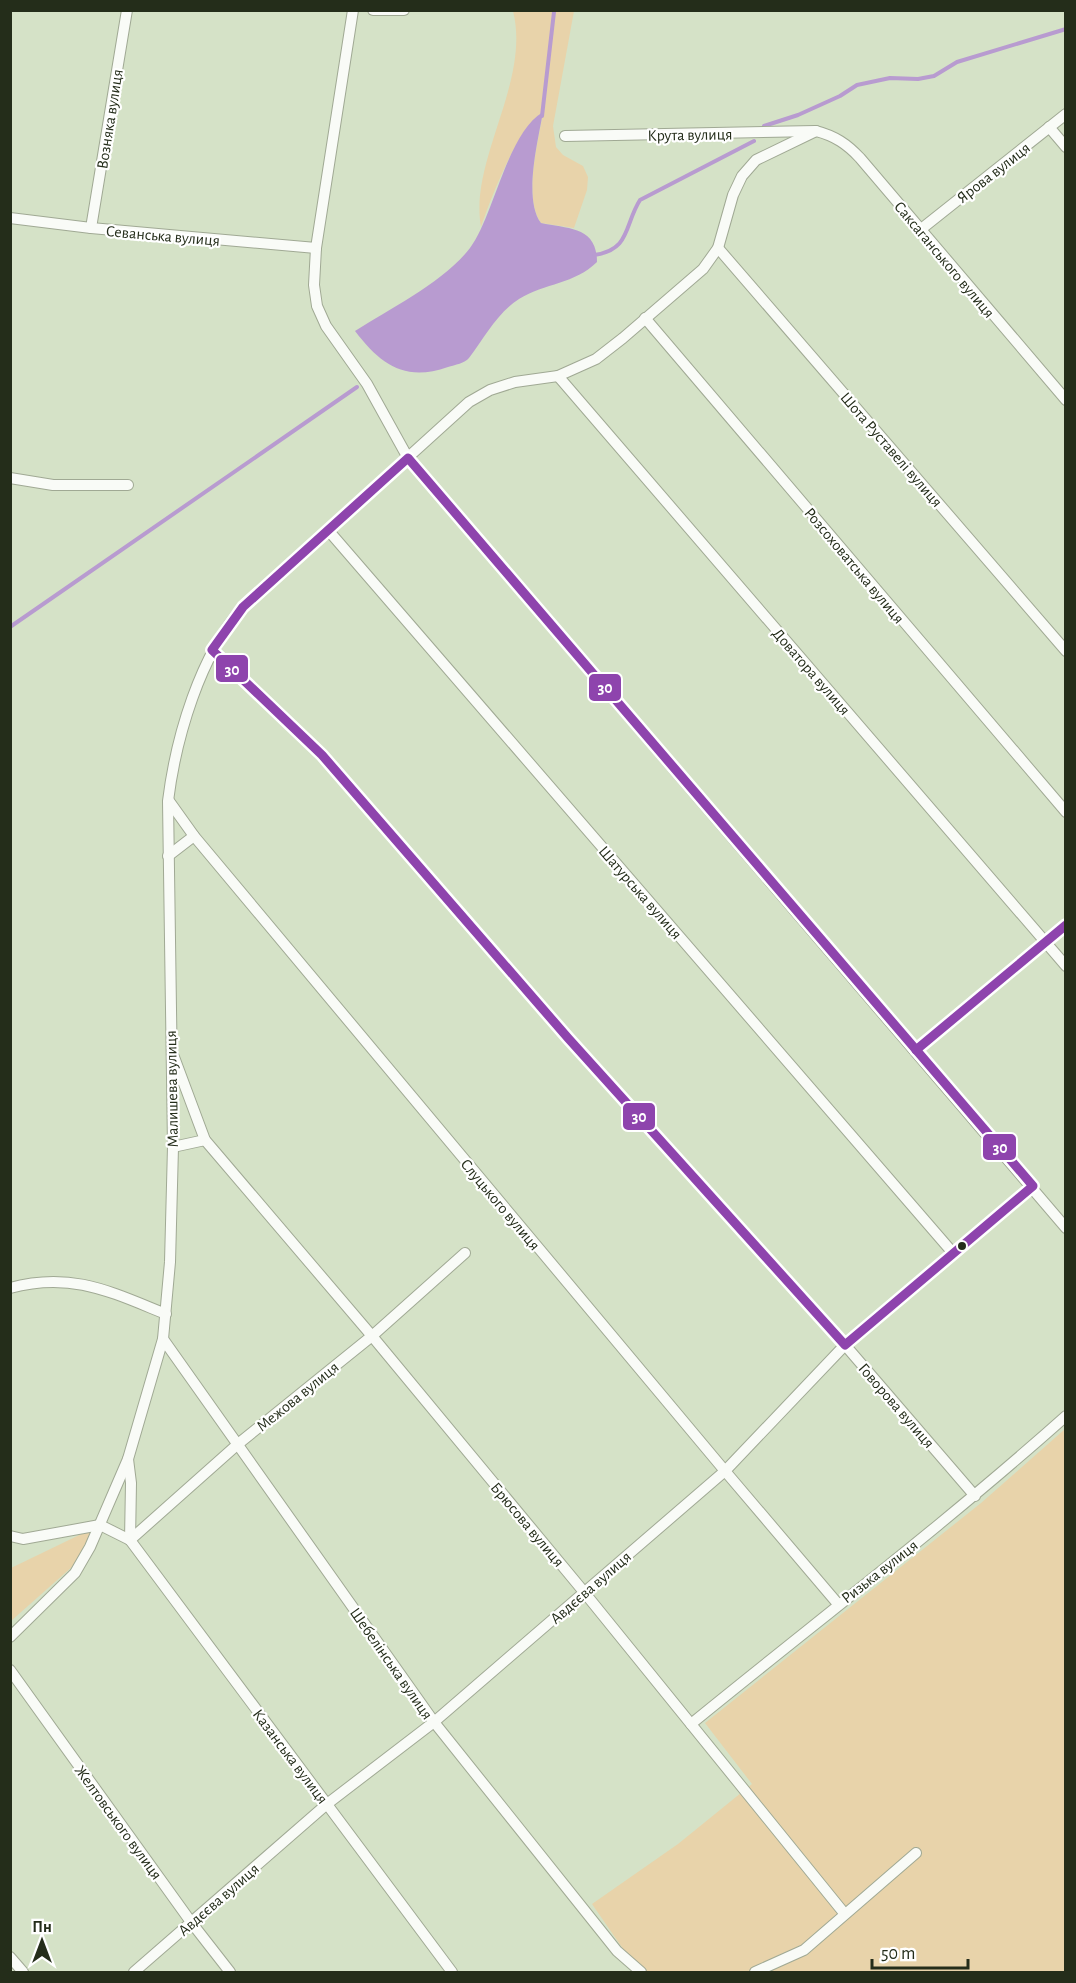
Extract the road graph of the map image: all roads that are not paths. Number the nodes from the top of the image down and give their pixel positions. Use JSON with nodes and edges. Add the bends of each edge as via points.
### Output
{"nodes":[{"id":1,"x":127,"y":10,"type":"edge"},
{"id":2,"x":353,"y":10,"type":"edge"},
{"id":3,"x":373,"y":10,"type":"edge"},
{"id":4,"x":404,"y":10,"type":"edge"},
{"id":5,"x":1065,"y":114,"type":"edge"},
{"id":6,"x":1049,"y":127,"type":"junction"},
{"id":7,"x":816,"y":131,"type":"junction"},
{"id":8,"x":565,"y":136,"type":"dead end"},
{"id":9,"x":1065,"y":147,"type":"edge"},
{"id":10,"x":10,"y":218,"type":"edge"},
{"id":11,"x":92,"y":228,"type":"junction"},
{"id":12,"x":920,"y":230,"type":"junction"},
{"id":13,"x":316,"y":248,"type":"junction"},
{"id":14,"x":718,"y":248,"type":"junction"},
{"id":15,"x":645,"y":318,"type":"junction"},
{"id":16,"x":558,"y":376,"type":"junction"},
{"id":17,"x":1065,"y":400,"type":"edge"},
{"id":18,"x":408,"y":458,"type":"junction"},
{"id":19,"x":10,"y":478,"type":"edge"},
{"id":20,"x":128,"y":485,"type":"dead end"},
{"id":21,"x":328,"y":530,"type":"junction"},
{"id":22,"x":212,"y":650,"type":"junction"},
{"id":23,"x":1065,"y":651,"type":"edge"},
{"id":24,"x":168,"y":801,"type":"junction"},
{"id":25,"x":1065,"y":812,"type":"edge"},
{"id":26,"x":194,"y":836,"type":"junction"},
{"id":27,"x":168,"y":856,"type":"junction"},
{"id":28,"x":1065,"y":925,"type":"edge"},
{"id":29,"x":1046,"y":941,"type":"junction"},
{"id":30,"x":1065,"y":966,"type":"edge"},
{"id":31,"x":171,"y":1048,"type":"junction"},
{"id":32,"x":916,"y":1050,"type":"junction"},
{"id":33,"x":205,"y":1140,"type":"junction"},
{"id":34,"x":172,"y":1148,"type":"junction"},
{"id":35,"x":1033,"y":1186,"type":"junction"},
{"id":36,"x":1065,"y":1228,"type":"edge"},
{"id":37,"x":465,"y":1253,"type":"dead end"},
{"id":38,"x":953,"y":1253,"type":"junction"},
{"id":39,"x":10,"y":1288,"type":"edge"},
{"id":40,"x":166,"y":1314,"type":"junction"},
{"id":41,"x":372,"y":1336,"type":"junction"},
{"id":42,"x":163,"y":1339,"type":"junction"},
{"id":43,"x":845,"y":1345,"type":"junction"},
{"id":44,"x":1065,"y":1416,"type":"edge"},
{"id":45,"x":238,"y":1444,"type":"junction"},
{"id":46,"x":128,"y":1459,"type":"junction"},
{"id":47,"x":724,"y":1472,"type":"junction"},
{"id":48,"x":975,"y":1496,"type":"junction"},
{"id":49,"x":100,"y":1525,"type":"junction"},
{"id":50,"x":10,"y":1536,"type":"edge"},
{"id":51,"x":130,"y":1540,"type":"junction"},
{"id":52,"x":584,"y":1592,"type":"junction"},
{"id":53,"x":838,"y":1604,"type":"junction"},
{"id":54,"x":10,"y":1637,"type":"edge"},
{"id":55,"x":10,"y":1670,"type":"edge"},
{"id":56,"x":434,"y":1722,"type":"junction"},
{"id":57,"x":691,"y":1724,"type":"junction"},
{"id":58,"x":327,"y":1804,"type":"junction"},
{"id":59,"x":916,"y":1853,"type":"dead end"},
{"id":60,"x":844,"y":1914,"type":"junction"},
{"id":61,"x":191,"y":1922,"type":"junction"},
{"id":62,"x":10,"y":1957,"type":"edge"},
{"id":63,"x":23,"y":1972,"type":"edge"},
{"id":64,"x":134,"y":1972,"type":"edge"},
{"id":65,"x":230,"y":1972,"type":"edge"},
{"id":66,"x":453,"y":1972,"type":"edge"},
{"id":67,"x":641,"y":1972,"type":"edge"},
{"id":68,"x":756,"y":1972,"type":"edge"}],
"edges":[{"from":1,"to":11,"type":"street","name":"Возняка вулиця"},
{"from":2,"to":13,"type":"street"},
{"from":3,"to":4,"type":"street"},
{"from":5,"to":6,"type":"street","name":"Ярова вулиця"},
{"from":6,"to":9,"type":"street"},
{"from":6,"to":12,"type":"street","name":"Ярова вулиця"},
{"from":7,"to":8,"type":"street","name":"Крута вулиця"},
{"from":7,"to":12,"type":"street","name":"Саксаганського вулиця","via":[[847,144]]},
{"from":7,"to":14,"type":"street","via":[[756,160],[742,176]]},
{"from":10,"to":11,"type":"street","name":"Севанська вулиця"},
{"from":11,"to":13,"type":"street","name":"Севанська вулиця"},
{"from":12,"to":17,"type":"street","name":"Саксаганського вулиця"},
{"from":13,"to":18,"type":"street","via":[[317,306]]},
{"from":14,"to":15,"type":"street","name":"Малишева вулиця","via":[[703,269]]},
{"from":14,"to":23,"type":"street","name":"Шота Руставелі вулиця"},
{"from":15,"to":16,"type":"street","name":"Малишева вулиця","via":[[596,359]]},
{"from":15,"to":25,"type":"street","name":"Розсоховатська вулиця"},
{"from":16,"to":18,"type":"street","name":"Малишева вулиця","via":[[490,390],[469,402]]},
{"from":16,"to":29,"type":"street","name":"Доватора вулиця"},
{"from":18,"to":21,"type":"street","name":"Малишева вулиця"},
{"from":18,"to":32,"type":"street"},
{"from":19,"to":20,"type":"street","via":[[53,485]]},
{"from":21,"to":22,"type":"street","name":"Малишева вулиця","via":[[243,607]]},
{"from":21,"to":38,"type":"street","name":"Шатурська вулиця"},
{"from":22,"to":24,"type":"street","name":"Малишева вулиця","via":[[177,744]]},
{"from":22,"to":43,"type":"street","name":"Говорова вулиця","via":[[322,755],[568,1038]]},
{"from":24,"to":26,"type":"street","name":"Слуцького вулиця"},
{"from":24,"to":27,"type":"street","name":"Малишева вулиця"},
{"from":26,"to":27,"type":"street"},
{"from":26,"to":47,"type":"street","name":"Слуцького вулиця"},
{"from":27,"to":31,"type":"street","name":"Малишева вулиця"},
{"from":28,"to":29,"type":"street"},
{"from":29,"to":30,"type":"street","name":"Доватора вулиця"},
{"from":29,"to":32,"type":"street"},
{"from":31,"to":33,"type":"street","name":"Брюсова вулиця"},
{"from":31,"to":34,"type":"street","name":"Малишева вулиця"},
{"from":32,"to":35,"type":"street"},
{"from":33,"to":34,"type":"street"},
{"from":33,"to":41,"type":"street","name":"Брюсова вулиця"},
{"from":34,"to":40,"type":"street","name":"Малишева вулиця"},
{"from":35,"to":36,"type":"street"},
{"from":35,"to":38,"type":"street","name":"Авдєєва вулиця"},
{"from":37,"to":41,"type":"street","name":"Межова вулиця"},
{"from":38,"to":43,"type":"street","name":"Авдєєва вулиця"},
{"from":39,"to":40,"type":"street","via":[[43,1282],[81,1282]]},
{"from":40,"to":42,"type":"street","name":"Малишева вулиця"},
{"from":41,"to":45,"type":"street","name":"Межова вулиця"},
{"from":41,"to":52,"type":"street","name":"Брюсова вулиця"},
{"from":42,"to":45,"type":"street","name":"Шебелінська вулиця"},
{"from":42,"to":46,"type":"street","name":"Малишева вулиця"},
{"from":43,"to":47,"type":"street","name":"Авдєєва вулиця"},
{"from":43,"to":48,"type":"street","name":"Говорова вулиця"},
{"from":44,"to":48,"type":"street","name":"Ризька вулиця"},
{"from":45,"to":51,"type":"street","name":"Межова вулиця"},
{"from":45,"to":56,"type":"street","name":"Шебелінська вулиця"},
{"from":46,"to":49,"type":"street","name":"Малишева вулиця"},
{"from":46,"to":51,"type":"street"},
{"from":47,"to":52,"type":"street","name":"Авдєєва вулиця"},
{"from":47,"to":53,"type":"street","name":"Слуцького вулиця"},
{"from":48,"to":53,"type":"street","name":"Ризька вулиця"},
{"from":49,"to":50,"type":"street","via":[[23,1539]]},
{"from":49,"to":51,"type":"street","name":"Казанська вулиця"},
{"from":49,"to":54,"type":"street","via":[[75,1573]]},
{"from":51,"to":58,"type":"street","name":"Казанська вулиця"},
{"from":52,"to":56,"type":"street","name":"Авдєєва вулиця"},
{"from":52,"to":57,"type":"street","name":"Брюсова вулиця"},
{"from":53,"to":57,"type":"street","name":"Ризька вулиця"},
{"from":55,"to":61,"type":"street","name":"Желтовського вулиця"},
{"from":56,"to":58,"type":"street","name":"Авдєєва вулиця"},
{"from":56,"to":67,"type":"street","name":"Шебелінська вулиця","via":[[617,1951]]},
{"from":57,"to":60,"type":"street","name":"Брюсова вулиця"},
{"from":58,"to":61,"type":"street","name":"Авдєєва вулиця"},
{"from":58,"to":66,"type":"street","name":"Казанська вулиця"},
{"from":59,"to":60,"type":"street"},
{"from":60,"to":68,"type":"street","via":[[804,1950]]},
{"from":61,"to":64,"type":"street","name":"Авдєєва вулиця"},
{"from":61,"to":65,"type":"street","name":"Желтовського вулиця"},
{"from":62,"to":63,"type":"street"}]}
